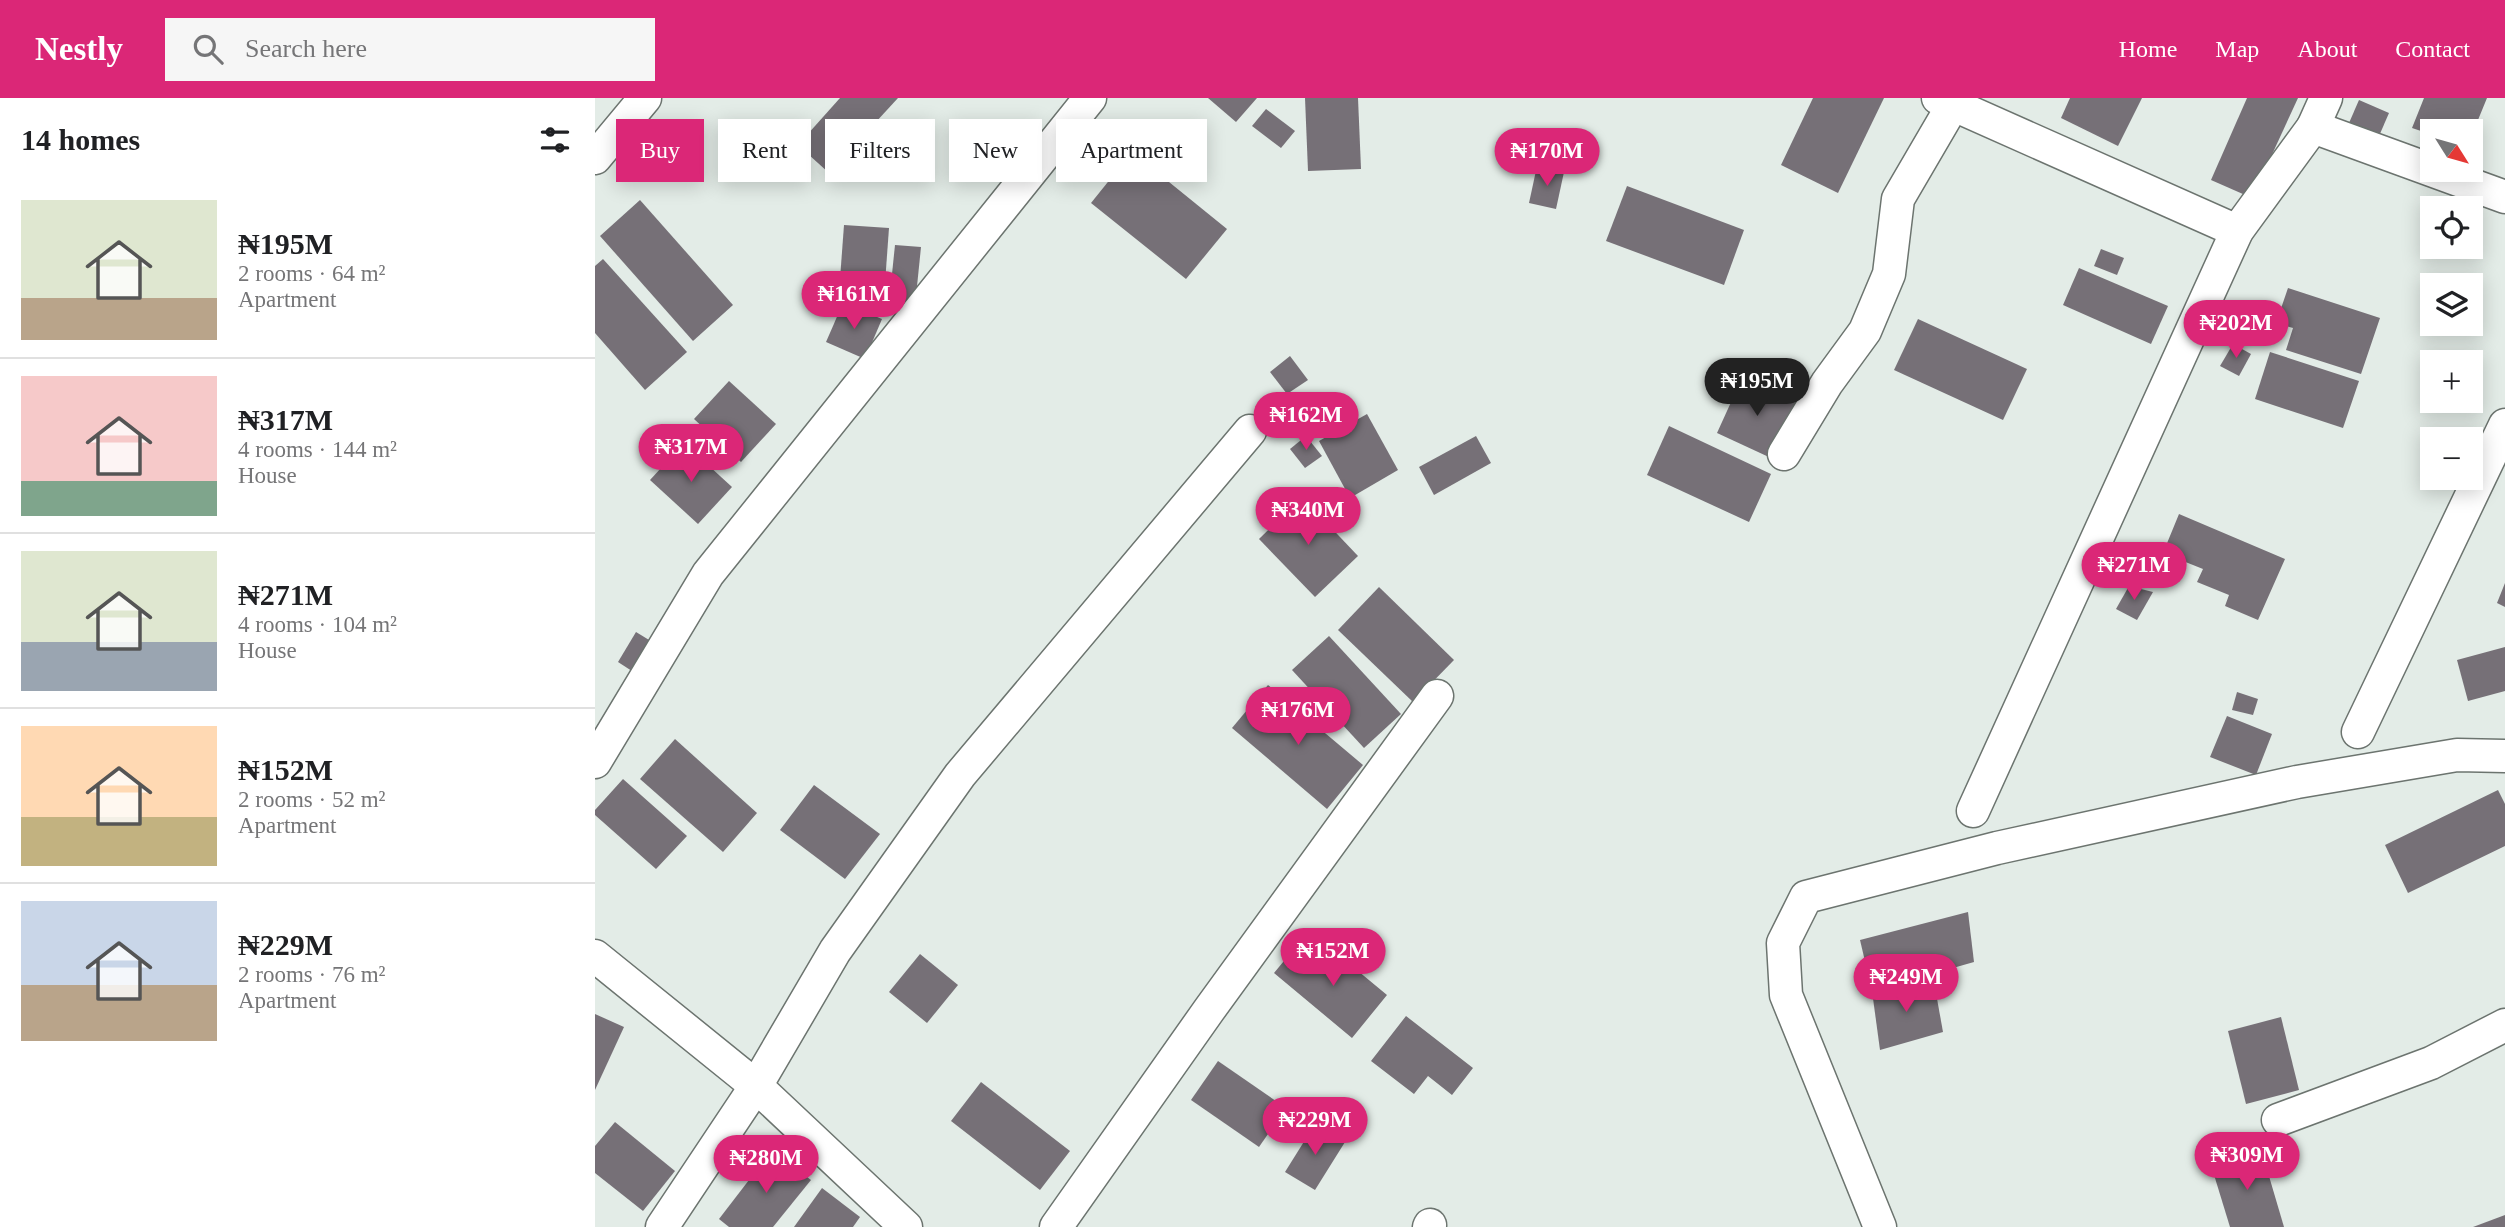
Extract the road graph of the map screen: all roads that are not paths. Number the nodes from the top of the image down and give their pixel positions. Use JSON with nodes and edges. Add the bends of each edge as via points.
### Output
{"nodes":[{"id":1,"x":645,"y":98,"type":"edge"},
{"id":2,"x":1090,"y":98,"type":"edge"},
{"id":3,"x":2326,"y":98,"type":"edge"},
{"id":4,"x":1949,"y":100,"type":"edge"},
{"id":5,"x":2313,"y":127,"type":"junction"},
{"id":6,"x":595,"y":158,"type":"edge"},
{"id":7,"x":2505,"y":197,"type":"edge"},
{"id":8,"x":2237,"y":231,"type":"junction"},
{"id":9,"x":2505,"y":425,"type":"edge"},
{"id":10,"x":1250,"y":430,"type":"dead end"},
{"id":11,"x":1784,"y":454,"type":"dead end"},
{"id":12,"x":1437,"y":696,"type":"dead end"},
{"id":13,"x":2358,"y":732,"type":"dead end"},
{"id":14,"x":2505,"y":756,"type":"edge"},
{"id":15,"x":595,"y":762,"type":"edge"},
{"id":16,"x":1973,"y":811,"type":"dead end"},
{"id":17,"x":595,"y":956,"type":"edge"},
{"id":18,"x":2505,"y":1025,"type":"edge"},
{"id":19,"x":756,"y":1086,"type":"junction"},
{"id":20,"x":2278,"y":1120,"type":"dead end"},
{"id":21,"x":663,"y":1227,"type":"edge"},
{"id":22,"x":906,"y":1227,"type":"edge"},
{"id":23,"x":1056,"y":1227,"type":"edge"},
{"id":24,"x":1880,"y":1227,"type":"edge"}],
"edges":[{"from":1,"to":6,"type":"street"},
{"from":2,"to":15,"type":"street","via":[[708,574]]},
{"from":3,"to":5,"type":"street"},
{"from":4,"to":8,"type":"street"},
{"from":4,"to":11,"type":"street","via":[[1898,198],[1889,274],[1865,331]]},
{"from":5,"to":7,"type":"street"},
{"from":5,"to":8,"type":"street"},
{"from":8,"to":16,"type":"street"},
{"from":9,"to":13,"type":"street"},
{"from":10,"to":19,"type":"street","via":[[960,775],[835,951]]},
{"from":12,"to":23,"type":"street"},
{"from":14,"to":24,"type":"street","via":[[2457,755],[2297,782],[1997,848],[1805,897],[1783,943],[1786,995]]},
{"from":17,"to":19,"type":"street"},
{"from":18,"to":20,"type":"street","via":[[2431,1063]]},
{"from":19,"to":21,"type":"street"},
{"from":19,"to":22,"type":"street"}]}
